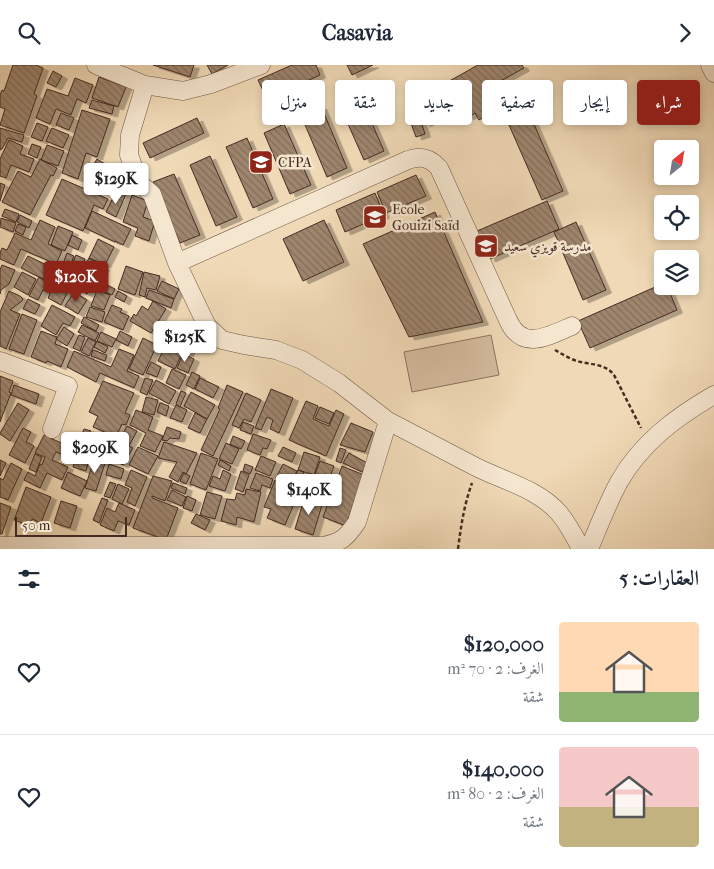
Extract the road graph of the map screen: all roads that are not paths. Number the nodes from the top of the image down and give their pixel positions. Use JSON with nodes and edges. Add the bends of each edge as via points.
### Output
{"nodes":[{"id":1,"x":96,"y":65,"type":"edge"},
{"id":2,"x":261,"y":65,"type":"edge"},
{"id":3,"x":710,"y":65,"type":"edge"},
{"id":4,"x":714,"y":73,"type":"edge"},
{"id":5,"x":145,"y":85,"type":"junction"},
{"id":6,"x":177,"y":263,"type":"junction"},
{"id":7,"x":572,"y":326,"type":"dead end"},
{"id":8,"x":0,"y":361,"type":"edge"},
{"id":9,"x":714,"y":395,"type":"edge"},
{"id":10,"x":388,"y":421,"type":"junction"},
{"id":11,"x":52,"y":429,"type":"dead end"},
{"id":12,"x":0,"y":546,"type":"edge"},
{"id":13,"x":581,"y":549,"type":"edge"},
{"id":14,"x":589,"y":549,"type":"edge"}],
"edges":[{"from":1,"to":5,"type":"street"},
{"from":2,"to":5,"type":"street","via":[[183,91]]},
{"from":3,"to":4,"type":"street"},
{"from":5,"to":6,"type":"street","via":[[130,135],[129,155],[139,183],[152,194]]},
{"from":6,"to":7,"type":"street","via":[[408,160],[422,157],[440,167],[516,333],[537,339]]},
{"from":6,"to":10,"type":"street","via":[[207,326],[222,340],[276,350],[302,360],[339,383]]},
{"from":8,"to":11,"type":"street","via":[[68,387]]},
{"from":9,"to":14,"type":"street","via":[[661,431],[639,453],[619,482]]},
{"from":10,"to":12,"type":"street","via":[[357,522],[348,535],[336,543],[323,546]]},
{"from":10,"to":13,"type":"street","via":[[544,499],[559,513]]}]}
